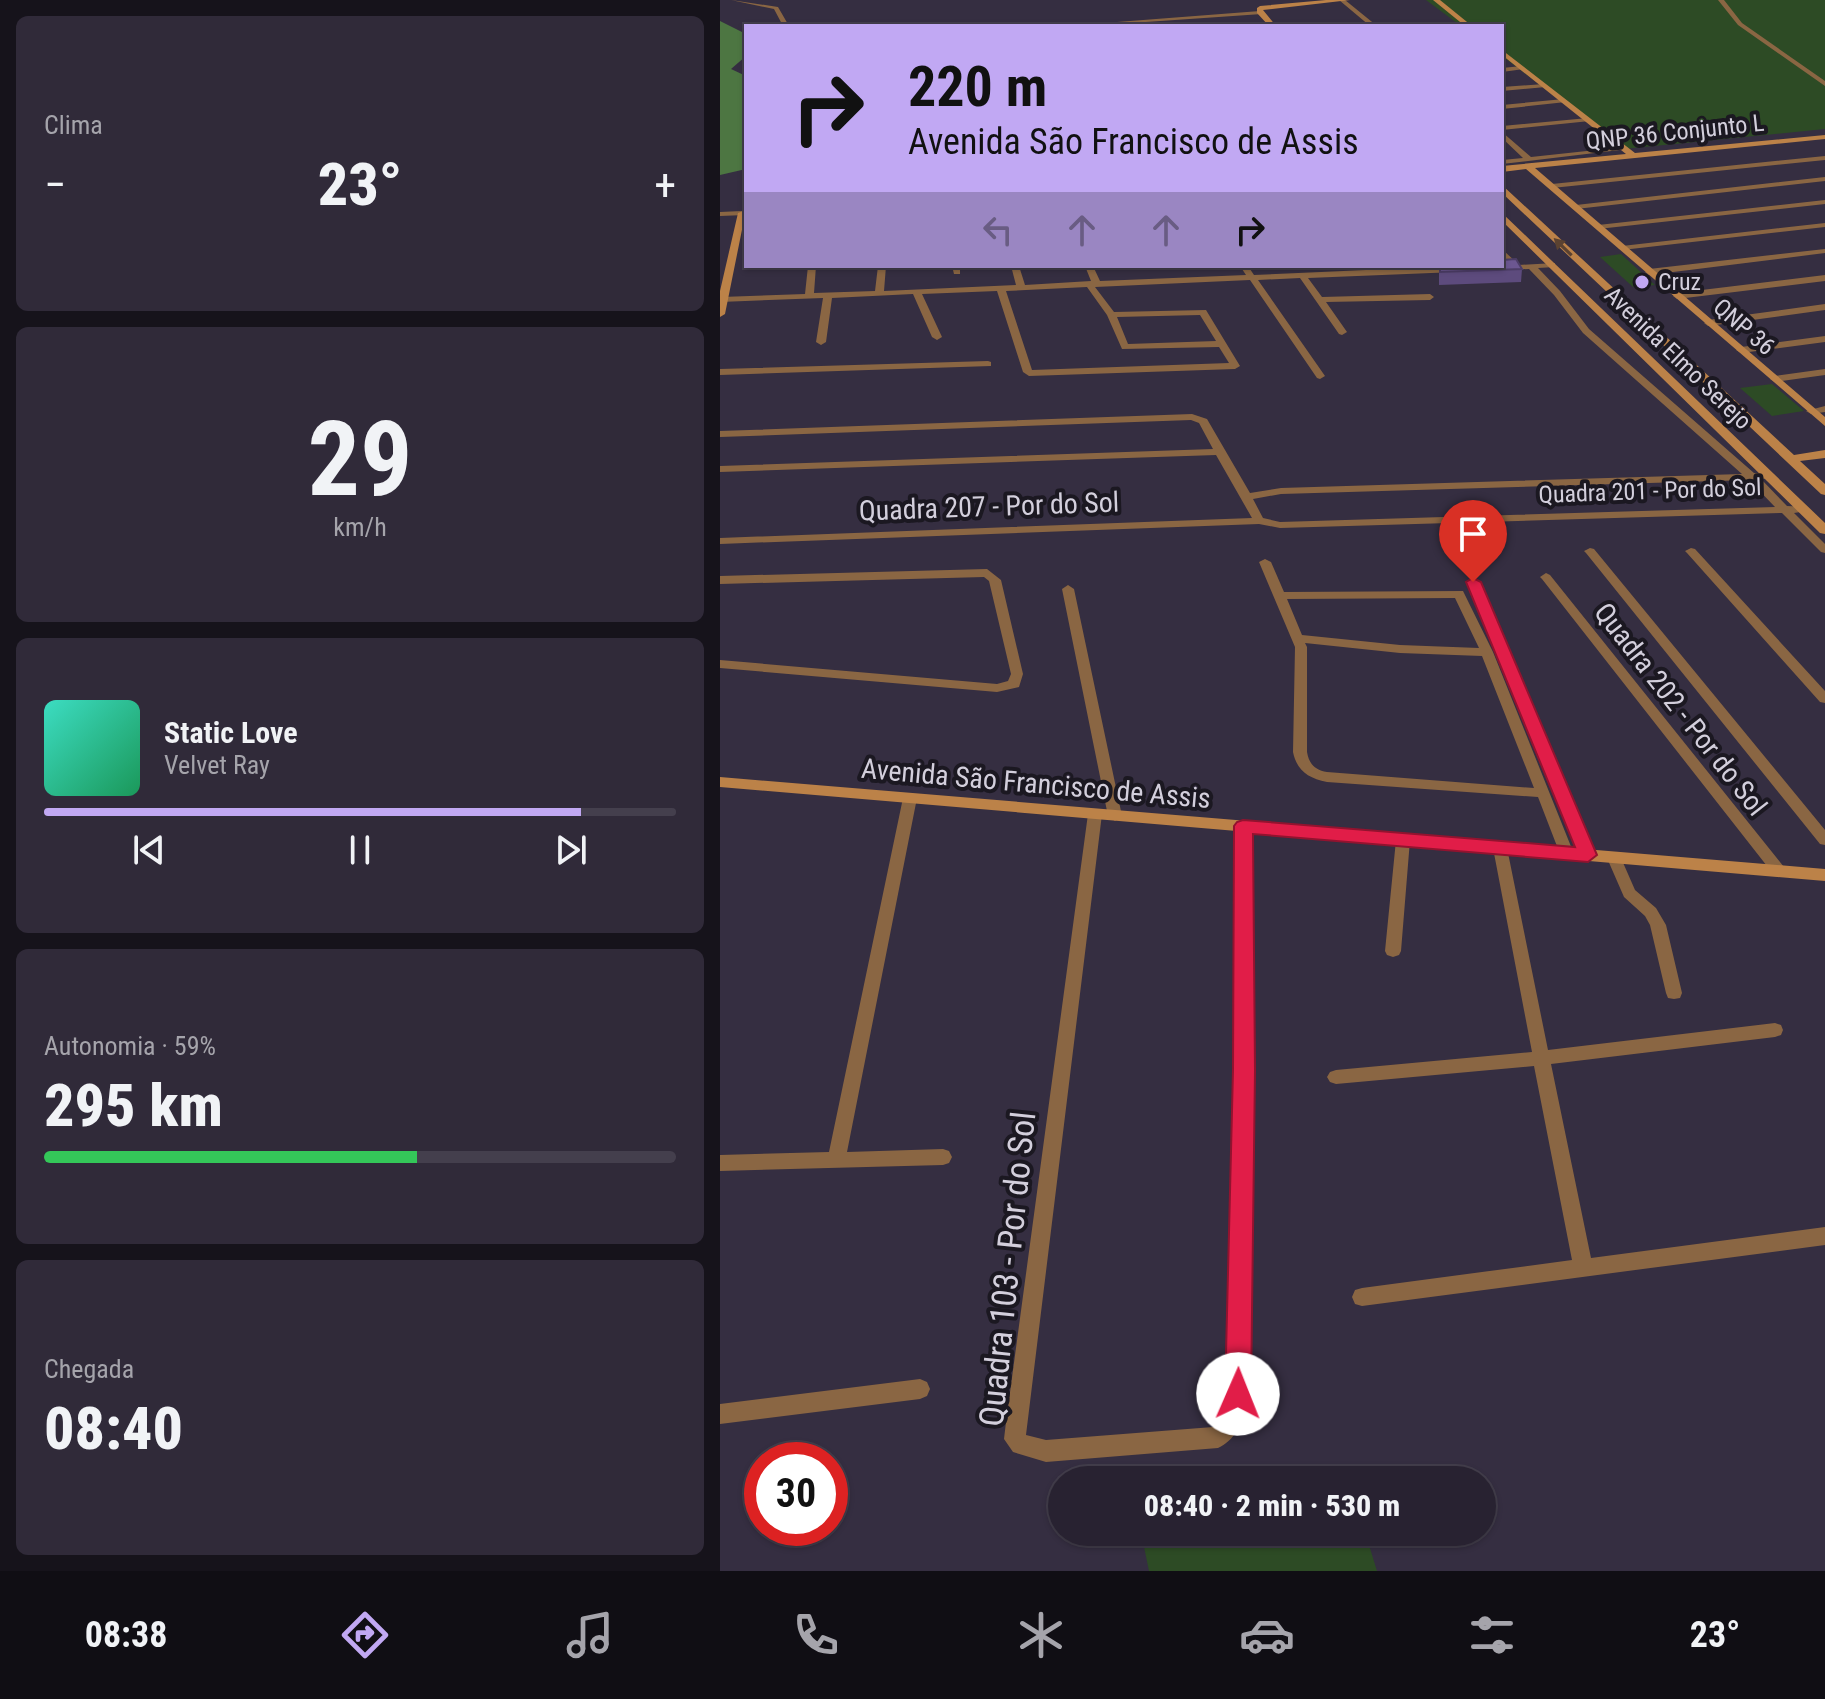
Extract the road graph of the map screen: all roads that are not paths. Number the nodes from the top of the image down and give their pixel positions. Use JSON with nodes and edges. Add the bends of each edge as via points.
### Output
{"nodes":[{"id":1,"x":734,"y":0,"type":"edge"},
{"id":2,"x":1344,"y":0,"type":"edge"},
{"id":3,"x":1436,"y":0,"type":"edge"},
{"id":4,"x":1721,"y":0,"type":"edge"},
{"id":5,"x":1314,"y":1,"type":"edge"},
{"id":6,"x":1278,"y":2,"type":"edge"},
{"id":7,"x":1260,"y":13,"type":"junction"},
{"id":8,"x":785,"y":24,"type":"edge"},
{"id":9,"x":1117,"y":24,"type":"edge"},
{"id":10,"x":1271,"y":24,"type":"edge"},
{"id":11,"x":1372,"y":24,"type":"edge"},
{"id":12,"x":1466,"y":24,"type":"edge"},
{"id":13,"x":1504,"y":54,"type":"edge"},
{"id":14,"x":1522,"y":68,"type":"junction"},
{"id":15,"x":1504,"y":70,"type":"edge"},
{"id":16,"x":1825,"y":84,"type":"edge"},
{"id":17,"x":1544,"y":86,"type":"junction"},
{"id":18,"x":1504,"y":89,"type":"edge"},
{"id":19,"x":1564,"y":101,"type":"junction"},
{"id":20,"x":1504,"y":107,"type":"edge"},
{"id":21,"x":1588,"y":120,"type":"junction"},
{"id":22,"x":1504,"y":128,"type":"edge"},
{"id":23,"x":1504,"y":136,"type":"edge"},
{"id":24,"x":1825,"y":137,"type":"edge"},
{"id":25,"x":1624,"y":149,"type":"junction"},
{"id":26,"x":1633,"y":156,"type":"junction"},
{"id":27,"x":1825,"y":158,"type":"edge"},
{"id":28,"x":1504,"y":162,"type":"edge"},
{"id":29,"x":1529,"y":163,"type":"junction"},
{"id":30,"x":1504,"y":169,"type":"edge"},
{"id":31,"x":1825,"y":179,"type":"edge"},
{"id":32,"x":1552,"y":186,"type":"junction"},
{"id":33,"x":1504,"y":190,"type":"edge"},
{"id":34,"x":1825,"y":202,"type":"edge"},
{"id":35,"x":1576,"y":207,"type":"junction"},
{"id":36,"x":744,"y":213,"type":"edge"},
{"id":37,"x":720,"y":214,"type":"edge"},
{"id":38,"x":1504,"y":218,"type":"edge"},
{"id":39,"x":1825,"y":225,"type":"edge"},
{"id":40,"x":1598,"y":227,"type":"junction"},
{"id":41,"x":1622,"y":248,"type":"junction"},
{"id":42,"x":1825,"y":251,"type":"edge"},
{"id":43,"x":1504,"y":253,"type":"edge"},
{"id":44,"x":1552,"y":265,"type":"junction"},
{"id":45,"x":1531,"y":266,"type":"junction"},
{"id":46,"x":1504,"y":267,"type":"edge"},
{"id":47,"x":1517,"y":267,"type":"junction"},
{"id":48,"x":812,"y":268,"type":"edge"},
{"id":49,"x":882,"y":268,"type":"edge"},
{"id":50,"x":1016,"y":268,"type":"edge"},
{"id":51,"x":1089,"y":268,"type":"edge"},
{"id":52,"x":1171,"y":268,"type":"edge"},
{"id":53,"x":1245,"y":268,"type":"edge"},
{"id":54,"x":1473,"y":268,"type":"edge"},
{"id":55,"x":1400,"y":269,"type":"edge"},
{"id":56,"x":1320,"y":270,"type":"edge"},
{"id":57,"x":1649,"y":272,"type":"junction"},
{"id":58,"x":1302,"y":275,"type":"junction"},
{"id":59,"x":1251,"y":276,"type":"junction"},
{"id":60,"x":1825,"y":278,"type":"edge"},
{"id":61,"x":1177,"y":279,"type":"junction"},
{"id":62,"x":1599,"y":281,"type":"junction"},
{"id":63,"x":1092,"y":283,"type":"junction"},
{"id":64,"x":1570,"y":283,"type":"junction"},
{"id":65,"x":722,"y":284,"type":"edge"},
{"id":66,"x":1021,"y":286,"type":"junction"},
{"id":67,"x":1000,"y":287,"type":"junction"},
{"id":68,"x":916,"y":291,"type":"junction"},
{"id":69,"x":1611,"y":292,"type":"junction"},
{"id":70,"x":879,"y":293,"type":"junction"},
{"id":71,"x":1557,"y":293,"type":"junction"},
{"id":72,"x":1580,"y":293,"type":"junction"},
{"id":73,"x":828,"y":295,"type":"junction"},
{"id":74,"x":809,"y":296,"type":"junction"},
{"id":75,"x":1677,"y":296,"type":"junction"},
{"id":76,"x":1430,"y":297,"type":"dead end"},
{"id":77,"x":721,"y":300,"type":"edge"},
{"id":78,"x":1319,"y":300,"type":"junction"},
{"id":79,"x":1825,"y":307,"type":"edge"},
{"id":80,"x":720,"y":314,"type":"edge"},
{"id":81,"x":1111,"y":315,"type":"junction"},
{"id":82,"x":1708,"y":323,"type":"junction"},
{"id":83,"x":1342,"y":332,"type":"dead end"},
{"id":84,"x":937,"y":337,"type":"dead end"},
{"id":85,"x":1825,"y":339,"type":"edge"},
{"id":86,"x":821,"y":342,"type":"dead end"},
{"id":87,"x":1221,"y":344,"type":"junction"},
{"id":88,"x":1741,"y":350,"type":"junction"},
{"id":89,"x":988,"y":364,"type":"dead end"},
{"id":90,"x":720,"y":372,"type":"edge"},
{"id":91,"x":1825,"y":372,"type":"edge"},
{"id":92,"x":1320,"y":376,"type":"dead end"},
{"id":93,"x":1775,"y":379,"type":"junction"},
{"id":94,"x":1825,"y":409,"type":"edge"},
{"id":95,"x":1811,"y":411,"type":"junction"},
{"id":96,"x":1825,"y":423,"type":"edge"},
{"id":97,"x":720,"y":434,"type":"edge"},
{"id":98,"x":1217,"y":452,"type":"junction"},
{"id":99,"x":1825,"y":454,"type":"edge"},
{"id":100,"x":1791,"y":459,"type":"junction"},
{"id":101,"x":720,"y":469,"type":"edge"},
{"id":102,"x":1769,"y":476,"type":"junction"},
{"id":103,"x":1752,"y":477,"type":"junction"},
{"id":104,"x":1818,"y":478,"type":"edge"},
{"id":105,"x":1825,"y":491,"type":"edge"},
{"id":106,"x":1248,"y":497,"type":"junction"},
{"id":107,"x":1786,"y":509,"type":"junction"},
{"id":108,"x":1803,"y":509,"type":"junction"},
{"id":109,"x":1259,"y":521,"type":"junction"},
{"id":110,"x":1825,"y":530,"type":"edge"},
{"id":111,"x":720,"y":541,"type":"edge"},
{"id":112,"x":1825,"y":550,"type":"edge"},
{"id":113,"x":1590,"y":551,"type":"dead end"},
{"id":114,"x":1691,"y":551,"type":"dead end"},
{"id":115,"x":1265,"y":562,"type":"dead end"},
{"id":116,"x":1546,"y":577,"type":"dead end"},
{"id":117,"x":720,"y":580,"type":"edge"},
{"id":118,"x":1473,"y":582,"type":"dead end"},
{"id":119,"x":1068,"y":589,"type":"dead end"},
{"id":120,"x":1279,"y":596,"type":"junction"},
{"id":121,"x":1296,"y":638,"type":"junction"},
{"id":122,"x":1487,"y":652,"type":"junction"},
{"id":123,"x":720,"y":664,"type":"edge"},
{"id":124,"x":1825,"y":699,"type":"edge"},
{"id":125,"x":720,"y":782,"type":"edge"},
{"id":126,"x":1542,"y":793,"type":"junction"},
{"id":127,"x":910,"y":798,"type":"junction"},
{"id":128,"x":1095,"y":814,"type":"junction"},
{"id":129,"x":1115,"y":816,"type":"junction"},
{"id":130,"x":1243,"y":826,"type":"junction"},
{"id":131,"x":1403,"y":840,"type":"junction"},
{"id":132,"x":1825,"y":840,"type":"edge"},
{"id":133,"x":1500,"y":848,"type":"junction"},
{"id":134,"x":1567,"y":854,"type":"junction"},
{"id":135,"x":1588,"y":855,"type":"junction"},
{"id":136,"x":1614,"y":858,"type":"junction"},
{"id":137,"x":1779,"y":871,"type":"junction"},
{"id":138,"x":1825,"y":875,"type":"edge"},
{"id":139,"x":1393,"y":951,"type":"dead end"},
{"id":140,"x":1674,"y":993,"type":"dead end"},
{"id":141,"x":1775,"y":1030,"type":"dead end"},
{"id":142,"x":1541,"y":1058,"type":"junction"},
{"id":143,"x":1336,"y":1077,"type":"dead end"},
{"id":144,"x":943,"y":1157,"type":"dead end"},
{"id":145,"x":837,"y":1158,"type":"junction"},
{"id":146,"x":720,"y":1163,"type":"edge"},
{"id":147,"x":1825,"y":1236,"type":"edge"},
{"id":148,"x":1583,"y":1268,"type":"junction"},
{"id":149,"x":1362,"y":1297,"type":"dead end"},
{"id":150,"x":920,"y":1389,"type":"dead end"},
{"id":151,"x":720,"y":1414,"type":"edge"}],
"edges":[{"from":1,"to":8,"type":"street","via":[[776,8]]},
{"from":2,"to":5,"type":"street"},
{"from":2,"to":11,"type":"street"},
{"from":3,"to":12,"type":"street"},
{"from":4,"to":16,"type":"street","via":[[1740,24]]},
{"from":5,"to":6,"type":"street"},
{"from":6,"to":7,"type":"street"},
{"from":7,"to":9,"type":"street"},
{"from":7,"to":10,"type":"street"},
{"from":13,"to":14,"type":"street"},
{"from":14,"to":15,"type":"street"},
{"from":14,"to":17,"type":"street"},
{"from":17,"to":18,"type":"street"},
{"from":17,"to":19,"type":"street"},
{"from":19,"to":20,"type":"street"},
{"from":19,"to":21,"type":"street"},
{"from":21,"to":22,"type":"street"},
{"from":21,"to":25,"type":"street"},
{"from":23,"to":29,"type":"street"},
{"from":24,"to":26,"type":"street","name":"QNP 36 Conjunto L"},
{"from":25,"to":26,"type":"street"},
{"from":25,"to":29,"type":"street"},
{"from":26,"to":29,"type":"street","name":"QNP 36 Conjunto L"},
{"from":27,"to":32,"type":"street"},
{"from":28,"to":29,"type":"street"},
{"from":29,"to":30,"type":"street","name":"QNP 36 Conjunto L"},
{"from":29,"to":32,"type":"street","name":"QNP 36"},
{"from":31,"to":35,"type":"street"},
{"from":32,"to":35,"type":"street","name":"QNP 36"},
{"from":62,"to":33,"type":"street","name":"Avenida Elmo Serejo","one_way":true},
{"from":34,"to":40,"type":"street"},
{"from":35,"to":40,"type":"street","name":"QNP 36"},
{"from":36,"to":37,"type":"street"},
{"from":36,"to":65,"type":"street"},
{"from":38,"to":44,"type":"street","name":"Avenida Elmo Serejo"},
{"from":39,"to":41,"type":"street"},
{"from":40,"to":41,"type":"street","name":"QNP 36"},
{"from":41,"to":57,"type":"street","name":"QNP 36"},
{"from":42,"to":57,"type":"street"},
{"from":43,"to":47,"type":"street"},
{"from":44,"to":45,"type":"street"},
{"from":44,"to":64,"type":"street","name":"Avenida Elmo Serejo"},
{"from":45,"to":47,"type":"street"},
{"from":45,"to":71,"type":"street"},
{"from":46,"to":47,"type":"street"},
{"from":48,"to":74,"type":"street"},
{"from":49,"to":70,"type":"street"},
{"from":50,"to":66,"type":"street"},
{"from":51,"to":63,"type":"street"},
{"from":52,"to":61,"type":"street"},
{"from":53,"to":59,"type":"street"},
{"from":54,"to":55,"type":"street"},
{"from":55,"to":56,"type":"street"},
{"from":56,"to":58,"type":"street"},
{"from":57,"to":75,"type":"street","name":"QNP 36"},
{"from":58,"to":59,"type":"street"},
{"from":58,"to":78,"type":"street"},
{"from":59,"to":61,"type":"street"},
{"from":59,"to":92,"type":"street"},
{"from":60,"to":75,"type":"street"},
{"from":61,"to":63,"type":"street"},
{"from":62,"to":64,"type":"street"},
{"from":62,"to":69,"type":"street","name":"Avenida Elmo Serejo"},
{"from":63,"to":66,"type":"street"},
{"from":63,"to":81,"type":"street"},
{"from":64,"to":72,"type":"street","name":"Avenida Elmo Serejo"},
{"from":65,"to":77,"type":"street"},
{"from":66,"to":67,"type":"street"},
{"from":67,"to":68,"type":"street"},
{"from":67,"to":87,"type":"street","via":[[1032,374],[1233,369]]},
{"from":68,"to":70,"type":"street"},
{"from":68,"to":84,"type":"street"},
{"from":69,"to":72,"type":"street"},
{"from":69,"to":100,"type":"street","name":"Avenida Elmo Serejo"},
{"from":70,"to":73,"type":"street"},
{"from":71,"to":72,"type":"street"},
{"from":71,"to":103,"type":"street","via":[[1586,331]]},
{"from":72,"to":102,"type":"street","name":"Avenida Elmo Serejo"},
{"from":73,"to":74,"type":"street"},
{"from":73,"to":86,"type":"street"},
{"from":74,"to":77,"type":"street"},
{"from":75,"to":82,"type":"street","name":"QNP 36"},
{"from":76,"to":78,"type":"street"},
{"from":77,"to":80,"type":"street"},
{"from":78,"to":83,"type":"street"},
{"from":79,"to":82,"type":"street"},
{"from":81,"to":87,"type":"street","via":[[1203,312]]},
{"from":81,"to":87,"type":"street","via":[[1128,348]]},
{"from":82,"to":88,"type":"street","name":"QNP 36"},
{"from":85,"to":88,"type":"street"},
{"from":88,"to":93,"type":"street","name":"QNP 36"},
{"from":89,"to":90,"type":"street"},
{"from":91,"to":93,"type":"street"},
{"from":93,"to":95,"type":"street","name":"QNP 36"},
{"from":94,"to":95,"type":"street"},
{"from":95,"to":96,"type":"street","name":"QNP 36"},
{"from":97,"to":98,"type":"street","via":[[1192,417],[1203,421]]},
{"from":98,"to":101,"type":"street","name":"Quadra 207 - Por do Sol"},
{"from":98,"to":106,"type":"street"},
{"from":99,"to":100,"type":"street"},
{"from":100,"to":104,"type":"street","name":"Avenida Elmo Serejo"},
{"from":102,"to":103,"type":"street","name":"Quadra 201 - Por do Sol"},
{"from":102,"to":108,"type":"street","name":"Avenida Elmo Serejo"},
{"from":103,"to":106,"type":"street","name":"Quadra 201 - Por do Sol","via":[[1281,491]]},
{"from":103,"to":107,"type":"street"},
{"from":104,"to":105,"type":"street","name":"Avenida Elmo Serejo"},
{"from":106,"to":109,"type":"street"},
{"from":107,"to":108,"type":"street","name":"Quadra 201 - Por do Sol"},
{"from":107,"to":109,"type":"street","name":"Quadra 201 - Por do Sol","via":[[1280,525]]},
{"from":107,"to":112,"type":"street"},
{"from":108,"to":110,"type":"street","name":"Avenida Elmo Serejo"},
{"from":109,"to":111,"type":"street","name":"Quadra 207 - Por do Sol"},
{"from":113,"to":132,"type":"street","name":"Quadra 202 - Por do Sol"},
{"from":114,"to":124,"type":"street"},
{"from":115,"to":120,"type":"street"},
{"from":116,"to":137,"type":"street","name":"Quadra 202 - Por do Sol"},
{"from":117,"to":123,"type":"street","via":[[987,573],[995,580],[1017,674],[1014,684],[997,688]]},
{"from":118,"to":135,"type":"street"},
{"from":119,"to":129,"type":"street"},
{"from":120,"to":121,"type":"street"},
{"from":120,"to":122,"type":"street","via":[[1456,593],[1468,606]]},
{"from":121,"to":122,"type":"street"},
{"from":121,"to":126,"type":"street","via":[[1303,661],[1300,752],[1308,771],[1327,777]]},
{"from":122,"to":126,"type":"street"},
{"from":125,"to":127,"type":"street","name":"Avenida São Francisco de Assis"},
{"from":126,"to":134,"type":"street"},
{"from":127,"to":128,"type":"street","name":"Avenida São Francisco de Assis"},
{"from":127,"to":145,"type":"street"},
{"from":128,"to":129,"type":"street","name":"Avenida São Francisco de Assis"},
{"from":128,"to":130,"type":"street","name":"Quadra 103 - Por do Sol","via":[[1016,1422],[1020,1445],[1046,1451],[1218,1437],[1237,1409]]},
{"from":129,"to":130,"type":"street","name":"Avenida São Francisco de Assis"},
{"from":130,"to":131,"type":"street","name":"Avenida São Francisco de Assis"},
{"from":131,"to":133,"type":"street","name":"Avenida São Francisco de Assis"},
{"from":131,"to":139,"type":"street"},
{"from":133,"to":134,"type":"street","name":"Avenida São Francisco de Assis"},
{"from":133,"to":142,"type":"street"},
{"from":134,"to":135,"type":"street","name":"Avenida São Francisco de Assis"},
{"from":135,"to":136,"type":"street","name":"Avenida São Francisco de Assis"},
{"from":136,"to":137,"type":"street","name":"Avenida São Francisco de Assis"},
{"from":136,"to":140,"type":"street","via":[[1629,893],[1658,925]]},
{"from":137,"to":138,"type":"street","name":"Avenida São Francisco de Assis"},
{"from":141,"to":142,"type":"street"},
{"from":142,"to":143,"type":"street"},
{"from":142,"to":148,"type":"street"},
{"from":144,"to":145,"type":"street"},
{"from":145,"to":146,"type":"street"},
{"from":147,"to":148,"type":"street"},
{"from":148,"to":149,"type":"street"},
{"from":150,"to":151,"type":"street"}]}
